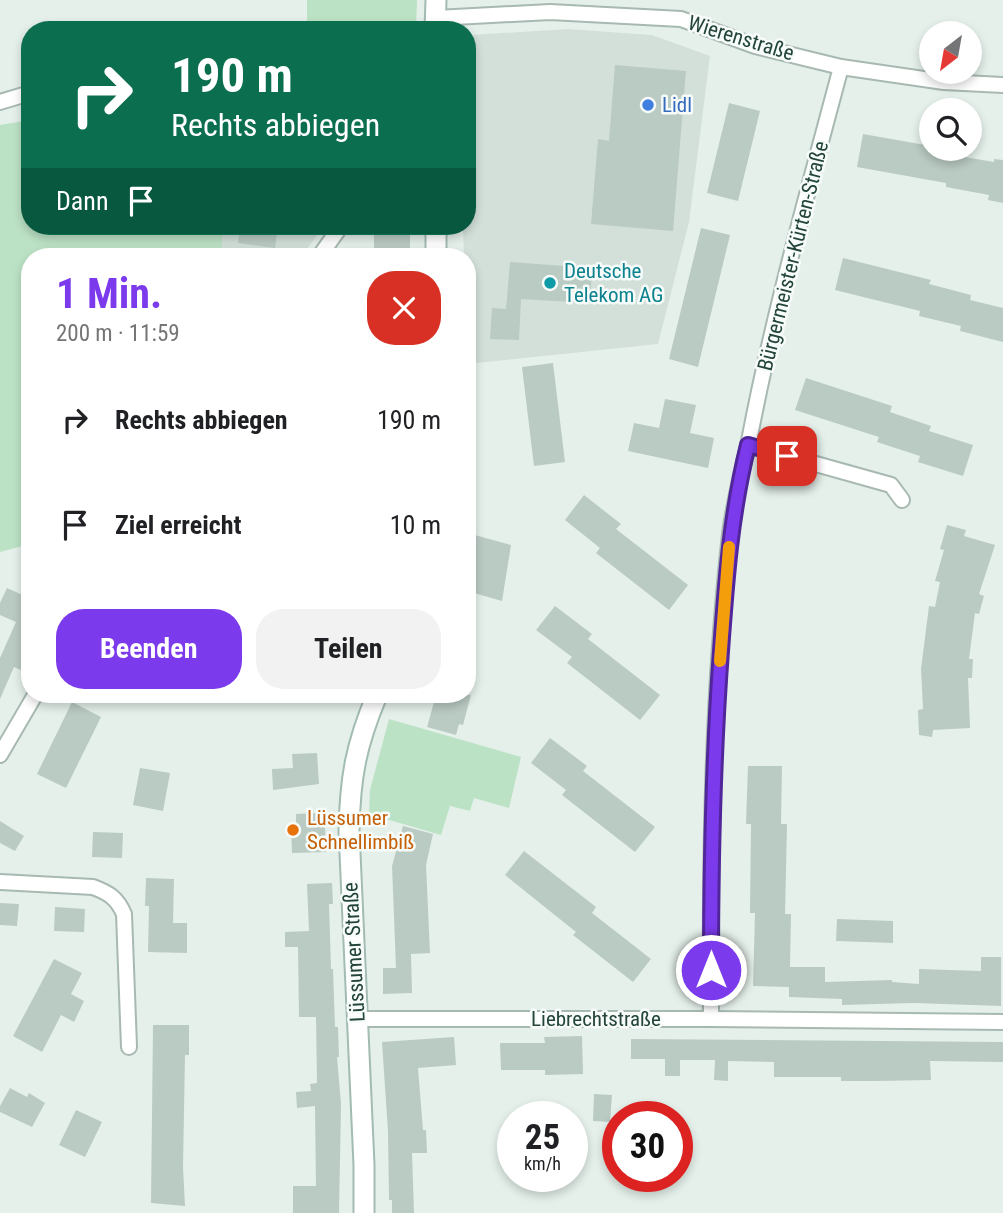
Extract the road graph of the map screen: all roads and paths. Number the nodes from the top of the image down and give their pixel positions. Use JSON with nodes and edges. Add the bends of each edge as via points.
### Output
{"nodes":[{"id":1,"x":436,"y":16,"type":"edge"},
{"id":2,"x":841,"y":67,"type":"junction"},
{"id":3,"x":1003,"y":85,"type":"edge"},
{"id":4,"x":21,"y":96,"type":"edge"},
{"id":5,"x":0,"y":102,"type":"edge"},
{"id":6,"x":748,"y":445,"type":"junction"},
{"id":7,"x":902,"y":500,"type":"dead end"},
{"id":8,"x":30,"y":703,"type":"edge"},
{"id":9,"x":374,"y":703,"type":"edge"},
{"id":10,"x":0,"y":755,"type":"edge"},
{"id":11,"x":0,"y":882,"type":"edge"},
{"id":12,"x":357,"y":1019,"type":"junction"},
{"id":13,"x":711,"y":1019,"type":"junction"},
{"id":14,"x":1003,"y":1022,"type":"edge"},
{"id":15,"x":129,"y":1047,"type":"dead end"},
{"id":16,"x":364,"y":1213,"type":"edge"}],
"edges":[{"from":1,"to":2,"type":"street","name":"Wierenstraße","via":[[550,12],[681,19],[755,46]]},
{"from":2,"to":3,"type":"street","name":"Wierenstraße","via":[[944,82]]},
{"from":2,"to":6,"type":"street","name":"Bürgermeister-Kürten-Straße","via":[[779,302]]},
{"from":4,"to":5,"type":"street"},
{"from":6,"to":7,"type":"street","via":[[891,485]]},
{"from":6,"to":13,"type":"street","name":"Bürgermeister-Kürten-Straße","via":[[730,534],[714,740]]},
{"from":8,"to":10,"type":"street"},
{"from":9,"to":12,"type":"main road","name":"Lüssumer Straße","via":[[356,752],[350,793]]},
{"from":11,"to":15,"type":"street","via":[[93,887],[118,900],[124,914]]},
{"from":12,"to":13,"type":"street","name":"Liebrechtstraße"},
{"from":12,"to":16,"type":"main road","name":"Lüssumer Straße"},
{"from":13,"to":14,"type":"street","name":"Liebrechtstraße"}]}
